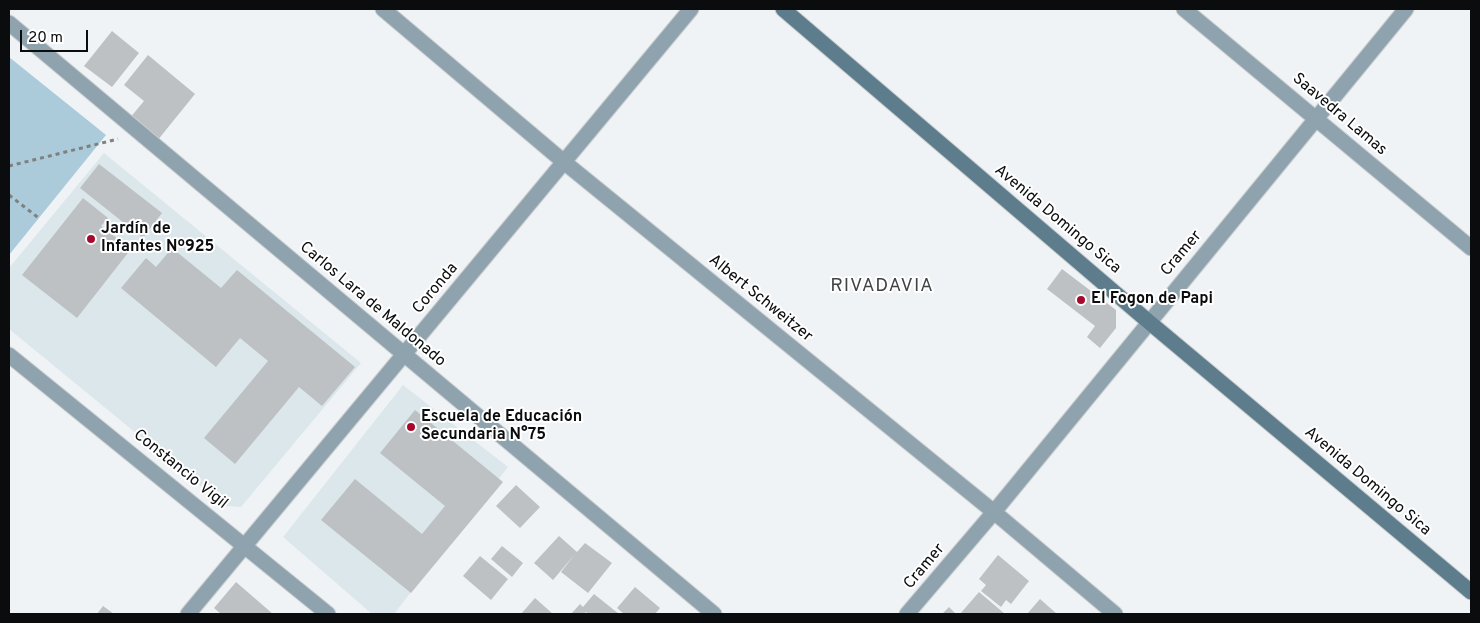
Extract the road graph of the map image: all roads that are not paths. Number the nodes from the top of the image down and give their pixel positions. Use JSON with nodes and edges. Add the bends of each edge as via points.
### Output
{"nodes":[{"id":1,"x":383,"y":9,"type":"edge"},
{"id":2,"x":691,"y":9,"type":"edge"},
{"id":3,"x":782,"y":9,"type":"edge"},
{"id":4,"x":1184,"y":9,"type":"edge"},
{"id":5,"x":1406,"y":9,"type":"edge"},
{"id":6,"x":9,"y":23,"type":"edge"},
{"id":7,"x":1317,"y":119,"type":"junction"},
{"id":8,"x":564,"y":162,"type":"junction"},
{"id":9,"x":1471,"y":248,"type":"edge"},
{"id":10,"x":1149,"y":322,"type":"junction"},
{"id":11,"x":9,"y":354,"type":"edge"},
{"id":12,"x":404,"y":355,"type":"junction"},
{"id":13,"x":994,"y":512,"type":"junction"},
{"id":14,"x":244,"y":545,"type":"junction"},
{"id":15,"x":1471,"y":592,"type":"edge"},
{"id":16,"x":188,"y":614,"type":"edge"},
{"id":17,"x":328,"y":614,"type":"edge"},
{"id":18,"x":714,"y":614,"type":"edge"},
{"id":19,"x":907,"y":614,"type":"edge"},
{"id":20,"x":1115,"y":614,"type":"edge"}],
"edges":[{"from":1,"to":8,"type":"street","name":"Albert Schweitzer"},
{"from":2,"to":8,"type":"street","name":"Coronda"},
{"from":3,"to":10,"type":"street","name":"Avenida Domingo Sica"},
{"from":4,"to":7,"type":"street","name":"Saavedra Lamas"},
{"from":5,"to":7,"type":"street","name":"Cramer"},
{"from":6,"to":12,"type":"street","name":"Carlos Lara de Maldonado"},
{"from":7,"to":9,"type":"street","name":"Saavedra Lamas"},
{"from":7,"to":10,"type":"street","name":"Cramer"},
{"from":8,"to":12,"type":"street","name":"Coronda"},
{"from":8,"to":13,"type":"street","name":"Albert Schweitzer"},
{"from":10,"to":13,"type":"street","name":"Cramer"},
{"from":10,"to":15,"type":"street","name":"Avenida Domingo Sica"},
{"from":11,"to":14,"type":"street","name":"Constancio Vigil"},
{"from":12,"to":14,"type":"street","name":"Coronda"},
{"from":12,"to":18,"type":"street","name":"Carlos Lara de Maldonado"},
{"from":13,"to":19,"type":"street","name":"Cramer"},
{"from":13,"to":20,"type":"street","name":"Albert Schweitzer"},
{"from":14,"to":16,"type":"street","name":"Coronda"},
{"from":14,"to":17,"type":"street","name":"Constancio Vigil"}]}
